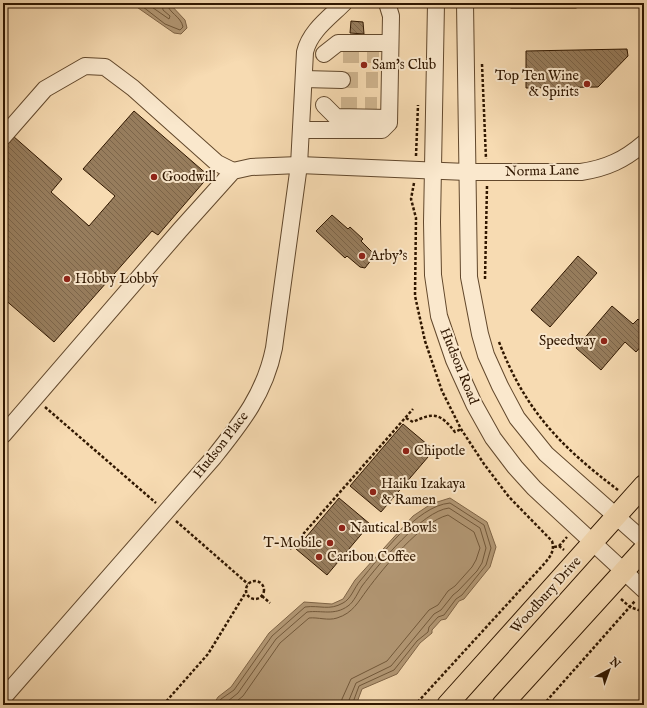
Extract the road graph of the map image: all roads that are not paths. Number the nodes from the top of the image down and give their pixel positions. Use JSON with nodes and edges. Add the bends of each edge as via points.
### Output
{"nodes":[{"id":1,"x":344,"y":3,"type":"edge"},
{"id":2,"x":387,"y":3,"type":"edge"},
{"id":3,"x":436,"y":3,"type":"edge"},
{"id":4,"x":465,"y":3,"type":"edge"},
{"id":5,"x":386,"y":51,"type":"junction"},
{"id":6,"x":305,"y":54,"type":"junction"},
{"id":7,"x":324,"y":54,"type":"junction"},
{"id":8,"x":343,"y":55,"type":"tunnel mouth"},
{"id":9,"x":304,"y":79,"type":"junction"},
{"id":10,"x":342,"y":80,"type":"tunnel mouth"},
{"id":11,"x":302,"y":104,"type":"junction"},
{"id":12,"x":324,"y":105,"type":"junction"},
{"id":13,"x":341,"y":105,"type":"tunnel mouth"},
{"id":14,"x":385,"y":110,"type":"junction"},
{"id":15,"x":301,"y":130,"type":"junction"},
{"id":16,"x":3,"y":137,"type":"edge"},
{"id":17,"x":644,"y":143,"type":"edge"},
{"id":18,"x":299,"y":165,"type":"junction"},
{"id":19,"x":433,"y":170,"type":"junction"},
{"id":20,"x":233,"y":171,"type":"junction"},
{"id":21,"x":467,"y":172,"type":"junction"},
{"id":22,"x":3,"y":435,"type":"edge"},
{"id":23,"x":644,"y":485,"type":"edge"},
{"id":24,"x":616,"y":517,"type":"junction"},
{"id":25,"x":644,"y":541,"type":"edge"},
{"id":26,"x":593,"y":543,"type":"junction"},
{"id":27,"x":644,"y":549,"type":"edge"},
{"id":28,"x":624,"y":572,"type":"junction"},
{"id":29,"x":644,"y":590,"type":"edge"},
{"id":30,"x":3,"y":698,"type":"edge"},
{"id":31,"x":447,"y":705,"type":"edge"},
{"id":32,"x":502,"y":705,"type":"edge"}],
"edges":[{"from":1,"to":6,"type":"street","name":"Hudson Place","via":[[312,34]]},
{"from":2,"to":5,"type":"street","via":[[391,16]]},
{"from":3,"to":19,"type":"street","name":"Hudson Road"},
{"from":4,"to":21,"type":"street"},
{"from":5,"to":7,"type":"street","via":[[338,43]]},
{"from":5,"to":14,"type":"street"},
{"from":6,"to":7,"type":"street"},
{"from":6,"to":9,"type":"street","name":"Hudson Place"},
{"from":7,"to":8,"type":"street"},
{"from":9,"to":10,"type":"street"},
{"from":9,"to":11,"type":"street","name":"Hudson Place"},
{"from":11,"to":12,"type":"street"},
{"from":11,"to":15,"type":"street","name":"Hudson Place"},
{"from":12,"to":13,"type":"street"},
{"from":12,"to":14,"type":"street","via":[[336,117]]},
{"from":14,"to":15,"type":"street","via":[[389,123],[382,130]]},
{"from":15,"to":18,"type":"street","name":"Hudson Place"},
{"from":16,"to":20,"type":"street","via":[[45,89],[85,66],[105,67],[133,88],[217,163]]},
{"from":17,"to":21,"type":"street","name":"Norma Lane","via":[[628,156],[600,169],[581,172]]},
{"from":18,"to":19,"type":"street"},
{"from":18,"to":20,"type":"street","via":[[251,167]]},
{"from":18,"to":30,"type":"street","name":"Hudson Place","via":[[269,371],[260,391],[239,426]]},
{"from":19,"to":21,"type":"street","name":"Norma Lane"},
{"from":19,"to":26,"type":"street","name":"Hudson Road","via":[[433,275],[439,316],[454,360],[493,438],[515,467]]},
{"from":20,"to":22,"type":"street"},
{"from":21,"to":24,"type":"street","via":[[469,277],[480,334],[500,386],[517,418],[546,454]]},
{"from":23,"to":24,"type":"main road","name":"Woodbury Drive"},
{"from":24,"to":25,"type":"street"},
{"from":24,"to":26,"type":"main road","name":"Woodbury Drive"},
{"from":26,"to":28,"type":"street","name":"Hudson Road"},
{"from":26,"to":31,"type":"main road","name":"Woodbury Drive"},
{"from":27,"to":28,"type":"main road"},
{"from":28,"to":29,"type":"street","name":"Hudson Road"},
{"from":28,"to":32,"type":"main road"}]}
